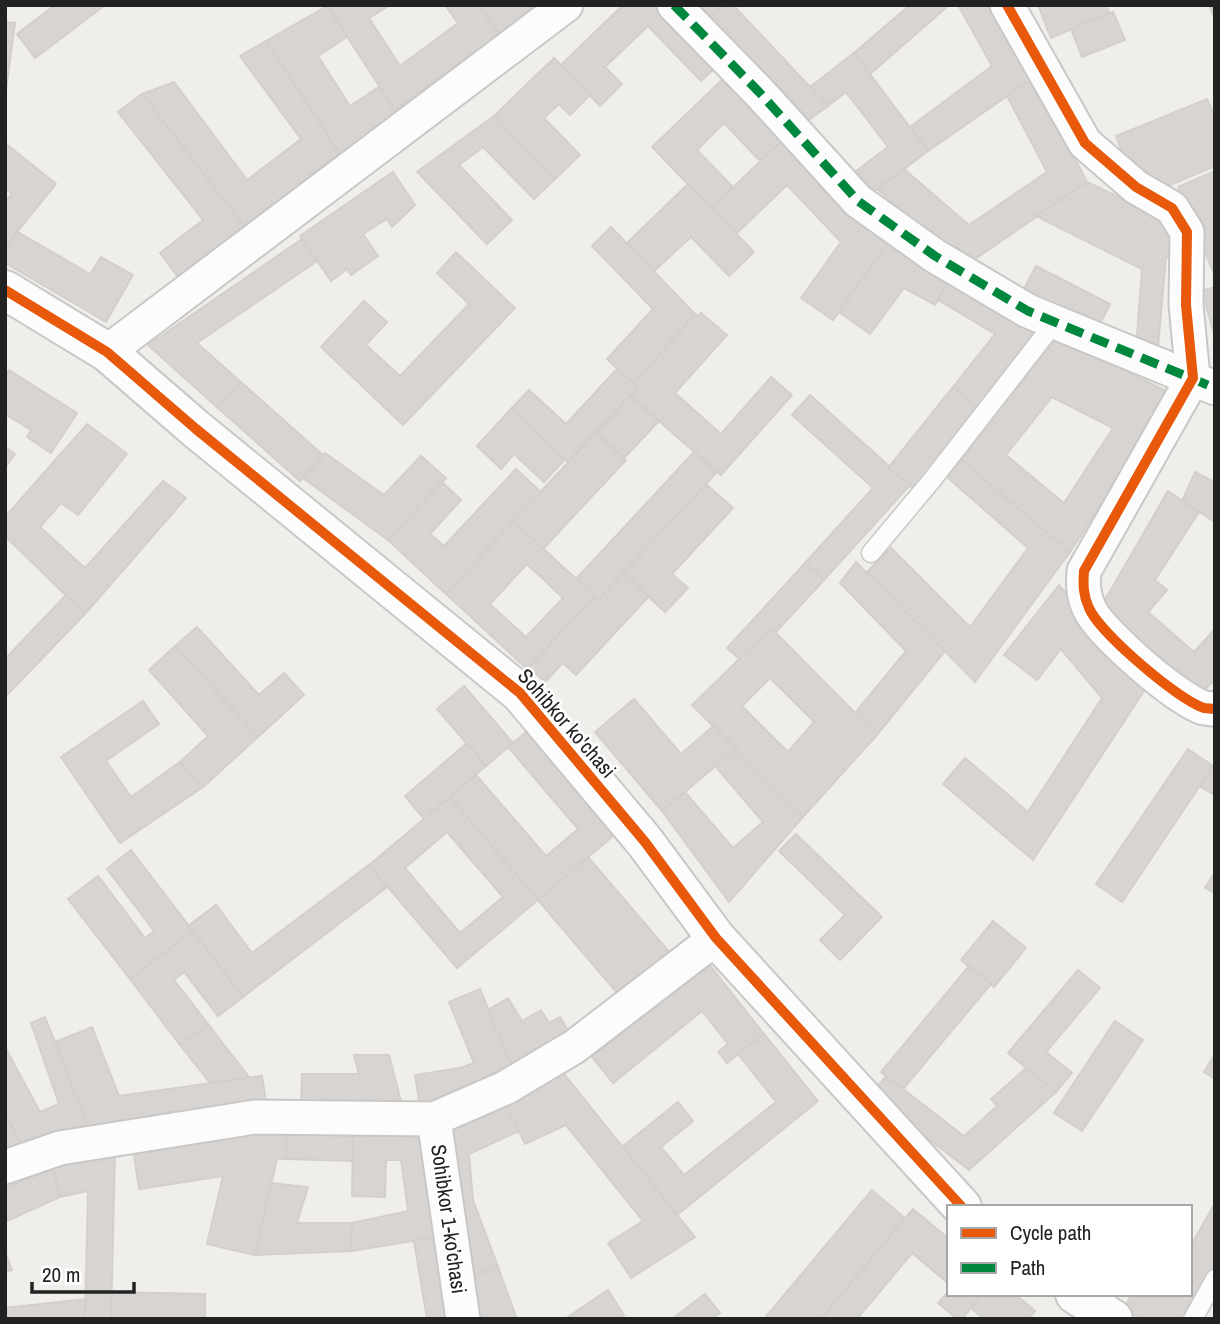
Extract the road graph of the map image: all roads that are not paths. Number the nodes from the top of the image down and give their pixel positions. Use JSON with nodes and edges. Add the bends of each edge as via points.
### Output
{"nodes":[{"id":1,"x":566,"y":5,"type":"edge"},
{"id":2,"x":674,"y":5,"type":"edge"},
{"id":3,"x":1007,"y":5,"type":"edge"},
{"id":4,"x":5,"y":290,"type":"edge"},
{"id":5,"x":1055,"y":322,"type":"junction"},
{"id":6,"x":107,"y":352,"type":"junction"},
{"id":7,"x":1204,"y":383,"type":"edge"},
{"id":8,"x":871,"y":553,"type":"dead end"},
{"id":9,"x":1215,"y":709,"type":"edge"},
{"id":10,"x":716,"y":938,"type":"junction"},
{"id":11,"x":435,"y":1119,"type":"junction"},
{"id":12,"x":5,"y":1167,"type":"edge"},
{"id":13,"x":960,"y":1205,"type":"edge"},
{"id":14,"x":1215,"y":1279,"type":"edge"},
{"id":15,"x":1078,"y":1296,"type":"edge"},
{"id":16,"x":463,"y":1319,"type":"edge"},
{"id":17,"x":1113,"y":1319,"type":"edge"},
{"id":18,"x":1193,"y":1319,"type":"edge"}],
"edges":[{"from":1,"to":6,"type":"street"},
{"from":2,"to":5,"type":"street","via":[[858,201],[935,256]]},
{"from":3,"to":7,"type":"street","via":[[1085,143],[1136,187],[1172,208],[1187,232],[1186,305]]},
{"from":4,"to":6,"type":"street","name":"Sohibkor ko'chasi"},
{"from":5,"to":7,"type":"street"},
{"from":5,"to":8,"type":"lane"},
{"from":6,"to":10,"type":"street","name":"Sohibkor ko'chasi","via":[[520,692],[645,842]]},
{"from":7,"to":9,"type":"street","via":[[1084,570],[1083,590],[1090,611],[1123,649],[1176,691],[1204,708]]},
{"from":10,"to":11,"type":"street","via":[[574,1048],[505,1088]]},
{"from":10,"to":13,"type":"street","name":"Sohibkor ko'chasi"},
{"from":11,"to":12,"type":"street","via":[[255,1117],[60,1148]]},
{"from":11,"to":16,"type":"street","name":"Sohibkor 1-koʼchasi"},
{"from":14,"to":18,"type":"lane"},
{"from":15,"to":17,"type":"street"}]}
